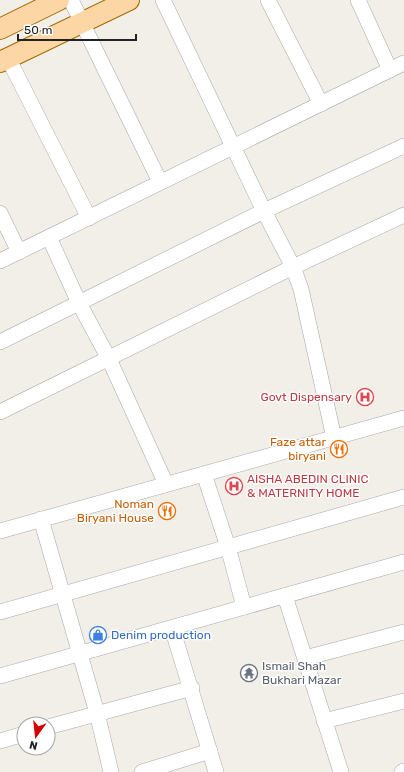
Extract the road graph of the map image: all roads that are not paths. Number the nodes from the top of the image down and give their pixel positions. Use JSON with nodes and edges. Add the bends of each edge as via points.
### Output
{"nodes":[{"id":1,"x":59,"y":0,"type":"edge"},
{"id":2,"x":71,"y":0,"type":"edge"},
{"id":3,"x":129,"y":0,"type":"edge"},
{"id":4,"x":163,"y":0,"type":"edge"},
{"id":5,"x":268,"y":0,"type":"edge"},
{"id":6,"x":358,"y":0,"type":"edge"},
{"id":7,"x":83,"y":22,"type":"junction"},
{"id":8,"x":0,"y":29,"type":"edge"},
{"id":9,"x":4,"y":60,"type":"edge"},
{"id":10,"x":404,"y":63,"type":"edge"},
{"id":11,"x":390,"y":70,"type":"junction"},
{"id":12,"x":320,"y":104,"type":"junction"},
{"id":13,"x":404,"y":146,"type":"edge"},
{"id":14,"x":233,"y":147,"type":"junction"},
{"id":15,"x":160,"y":182,"type":"junction"},
{"id":16,"x":264,"y":211,"type":"junction"},
{"id":17,"x":0,"y":213,"type":"edge"},
{"id":18,"x":404,"y":215,"type":"edge"},
{"id":19,"x":88,"y":218,"type":"junction"},
{"id":20,"x":49,"y":237,"type":"junction"},
{"id":21,"x":19,"y":252,"type":"junction"},
{"id":22,"x":0,"y":261,"type":"edge"},
{"id":23,"x":293,"y":267,"type":"junction"},
{"id":24,"x":79,"y":304,"type":"junction"},
{"id":25,"x":0,"y":342,"type":"edge"},
{"id":26,"x":109,"y":359,"type":"junction"},
{"id":27,"x":0,"y":412,"type":"edge"},
{"id":28,"x":404,"y":418,"type":"edge"},
{"id":29,"x":334,"y":438,"type":"junction"},
{"id":30,"x":204,"y":474,"type":"junction"},
{"id":31,"x":166,"y":484,"type":"junction"},
{"id":32,"x":404,"y":497,"type":"edge"},
{"id":33,"x":41,"y":519,"type":"junction"},
{"id":34,"x":0,"y":531,"type":"edge"},
{"id":35,"x":228,"y":547,"type":"junction"},
{"id":36,"x":404,"y":562,"type":"edge"},
{"id":37,"x":63,"y":593,"type":"junction"},
{"id":38,"x":285,"y":596,"type":"junction"},
{"id":39,"x":244,"y":607,"type":"junction"},
{"id":40,"x":0,"y":612,"type":"edge"},
{"id":41,"x":172,"y":628,"type":"junction"},
{"id":42,"x":404,"y":632,"type":"edge"},
{"id":43,"x":80,"y":654,"type":"junction"},
{"id":44,"x":304,"y":658,"type":"junction"},
{"id":45,"x":0,"y":676,"type":"edge"},
{"id":46,"x":192,"y":688,"type":"junction"},
{"id":47,"x":404,"y":701,"type":"edge"},
{"id":48,"x":97,"y":713,"type":"junction"},
{"id":49,"x":324,"y":721,"type":"junction"},
{"id":50,"x":56,"y":725,"type":"edge"},
{"id":51,"x":16,"y":736,"type":"edge"},
{"id":52,"x":0,"y":741,"type":"edge"},
{"id":53,"x":210,"y":752,"type":"junction"},
{"id":54,"x":111,"y":772,"type":"edge"},
{"id":55,"x":142,"y":772,"type":"edge"},
{"id":56,"x":216,"y":772,"type":"edge"},
{"id":57,"x":341,"y":772,"type":"edge"}],
"edges":[{"from":1,"to":8,"type":"main road"},
{"from":2,"to":7,"type":"street"},
{"from":3,"to":7,"type":"main road"},
{"from":4,"to":14,"type":"street"},
{"from":5,"to":12,"type":"street"},
{"from":6,"to":11,"type":"street"},
{"from":7,"to":9,"type":"main road"},
{"from":7,"to":15,"type":"street"},
{"from":9,"to":19,"type":"street"},
{"from":10,"to":11,"type":"street"},
{"from":11,"to":12,"type":"street"},
{"from":12,"to":14,"type":"street"},
{"from":13,"to":16,"type":"street"},
{"from":14,"to":15,"type":"street"},
{"from":14,"to":16,"type":"street"},
{"from":15,"to":19,"type":"street"},
{"from":16,"to":23,"type":"street"},
{"from":16,"to":24,"type":"street"},
{"from":17,"to":21,"type":"street"},
{"from":18,"to":23,"type":"street"},
{"from":19,"to":20,"type":"street"},
{"from":20,"to":21,"type":"street"},
{"from":20,"to":24,"type":"street"},
{"from":21,"to":22,"type":"street"},
{"from":23,"to":26,"type":"street"},
{"from":23,"to":29,"type":"street","via":[[301,289]]},
{"from":24,"to":25,"type":"street"},
{"from":24,"to":26,"type":"street"},
{"from":26,"to":27,"type":"street"},
{"from":26,"to":31,"type":"street"},
{"from":28,"to":29,"type":"street"},
{"from":29,"to":30,"type":"street"},
{"from":30,"to":31,"type":"street"},
{"from":30,"to":35,"type":"street"},
{"from":31,"to":33,"type":"street"},
{"from":32,"to":35,"type":"street"},
{"from":33,"to":34,"type":"street"},
{"from":33,"to":37,"type":"street"},
{"from":35,"to":37,"type":"street"},
{"from":35,"to":39,"type":"street"},
{"from":36,"to":38,"type":"street"},
{"from":37,"to":40,"type":"street"},
{"from":37,"to":43,"type":"street"},
{"from":38,"to":39,"type":"street"},
{"from":38,"to":44,"type":"street"},
{"from":39,"to":41,"type":"street"},
{"from":41,"to":43,"type":"street"},
{"from":41,"to":46,"type":"street"},
{"from":42,"to":44,"type":"street"},
{"from":43,"to":45,"type":"street"},
{"from":43,"to":48,"type":"street"},
{"from":44,"to":49,"type":"street"},
{"from":46,"to":48,"type":"street"},
{"from":46,"to":53,"type":"street"},
{"from":47,"to":49,"type":"street"},
{"from":48,"to":50,"type":"street"},
{"from":48,"to":54,"type":"street"},
{"from":49,"to":57,"type":"street"},
{"from":51,"to":52,"type":"street"},
{"from":53,"to":55,"type":"street"},
{"from":53,"to":56,"type":"street"}]}
